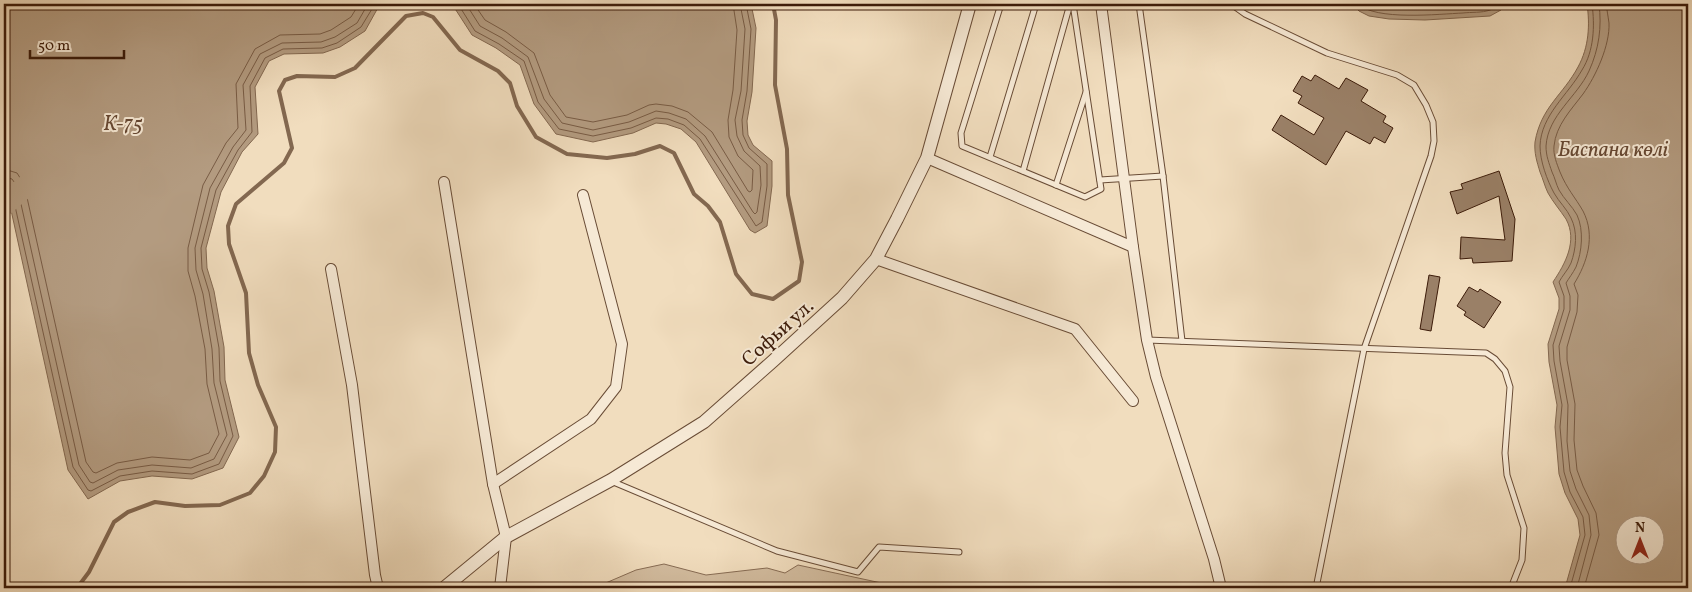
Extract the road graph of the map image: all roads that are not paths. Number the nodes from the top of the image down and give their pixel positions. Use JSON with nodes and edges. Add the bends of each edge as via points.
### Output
{"nodes":[{"id":1,"x":970,"y":4,"type":"edge"},
{"id":2,"x":1001,"y":4,"type":"edge"},
{"id":3,"x":1036,"y":4,"type":"edge"},
{"id":4,"x":1072,"y":4,"type":"edge"},
{"id":5,"x":1101,"y":4,"type":"edge"},
{"id":6,"x":1140,"y":4,"type":"edge"},
{"id":7,"x":1231,"y":4,"type":"edge"},
{"id":8,"x":1086,"y":91,"type":"junction"},
{"id":9,"x":926,"y":158,"type":"junction"},
{"id":10,"x":990,"y":158,"type":"junction"},
{"id":11,"x":1023,"y":171,"type":"junction"},
{"id":12,"x":1164,"y":176,"type":"junction"},
{"id":13,"x":1124,"y":178,"type":"junction"},
{"id":14,"x":1100,"y":180,"type":"junction"},
{"id":15,"x":444,"y":182,"type":"dead end"},
{"id":16,"x":1056,"y":184,"type":"junction"},
{"id":17,"x":583,"y":195,"type":"dead end"},
{"id":18,"x":1133,"y":247,"type":"junction"},
{"id":19,"x":876,"y":259,"type":"junction"},
{"id":20,"x":331,"y":270,"type":"dead end"},
{"id":21,"x":1147,"y":340,"type":"junction"},
{"id":22,"x":1182,"y":341,"type":"junction"},
{"id":23,"x":1364,"y":349,"type":"junction"},
{"id":24,"x":1133,"y":401,"type":"dead end"},
{"id":25,"x":611,"y":480,"type":"junction"},
{"id":26,"x":493,"y":484,"type":"junction"},
{"id":27,"x":506,"y":538,"type":"junction"},
{"id":28,"x":959,"y":552,"type":"dead end"},
{"id":29,"x":378,"y":588,"type":"edge"},
{"id":30,"x":444,"y":588,"type":"edge"},
{"id":31,"x":500,"y":588,"type":"edge"},
{"id":32,"x":1221,"y":588,"type":"edge"},
{"id":33,"x":1316,"y":588,"type":"edge"},
{"id":34,"x":1511,"y":588,"type":"edge"}],
"edges":[{"from":1,"to":9,"type":"street","name":"Софьи ул."},
{"from":2,"to":10,"type":"lane","via":[[961,133],[962,146]]},
{"from":3,"to":10,"type":"lane"},
{"from":4,"to":8,"type":"lane"},
{"from":4,"to":11,"type":"lane"},
{"from":5,"to":13,"type":"street"},
{"from":6,"to":12,"type":"lane"},
{"from":7,"to":23,"type":"lane","via":[[1245,14],[1327,53],[1397,75],[1414,85],[1434,122],[1431,156]]},
{"from":8,"to":14,"type":"lane"},
{"from":8,"to":16,"type":"lane"},
{"from":9,"to":18,"type":"street"},
{"from":9,"to":19,"type":"street","name":"Софьи ул."},
{"from":10,"to":11,"type":"lane"},
{"from":11,"to":16,"type":"lane"},
{"from":12,"to":13,"type":"lane"},
{"from":12,"to":22,"type":"lane"},
{"from":13,"to":14,"type":"lane"},
{"from":13,"to":18,"type":"street"},
{"from":14,"to":16,"type":"lane","via":[[1101,189],[1086,197]]},
{"from":15,"to":26,"type":"street"},
{"from":17,"to":26,"type":"street","via":[[622,344],[616,387],[591,419]]},
{"from":18,"to":21,"type":"street"},
{"from":19,"to":24,"type":"street","via":[[1075,329]]},
{"from":19,"to":25,"type":"street","name":"Софьи ул.","via":[[842,298],[704,422]]},
{"from":20,"to":29,"type":"street","via":[[352,385]]},
{"from":21,"to":22,"type":"lane"},
{"from":21,"to":32,"type":"street"},
{"from":22,"to":23,"type":"lane"},
{"from":23,"to":33,"type":"lane"},
{"from":23,"to":34,"type":"lane","via":[[1486,353],[1505,371],[1510,387],[1505,453],[1507,475],[1524,528],[1522,560]]},
{"from":25,"to":27,"type":"street","name":"Софьи ул."},
{"from":25,"to":28,"type":"lane","via":[[777,552],[858,572],[879,547]]},
{"from":26,"to":27,"type":"street"},
{"from":27,"to":30,"type":"street","name":"Софьи ул."},
{"from":27,"to":31,"type":"street"}]}
